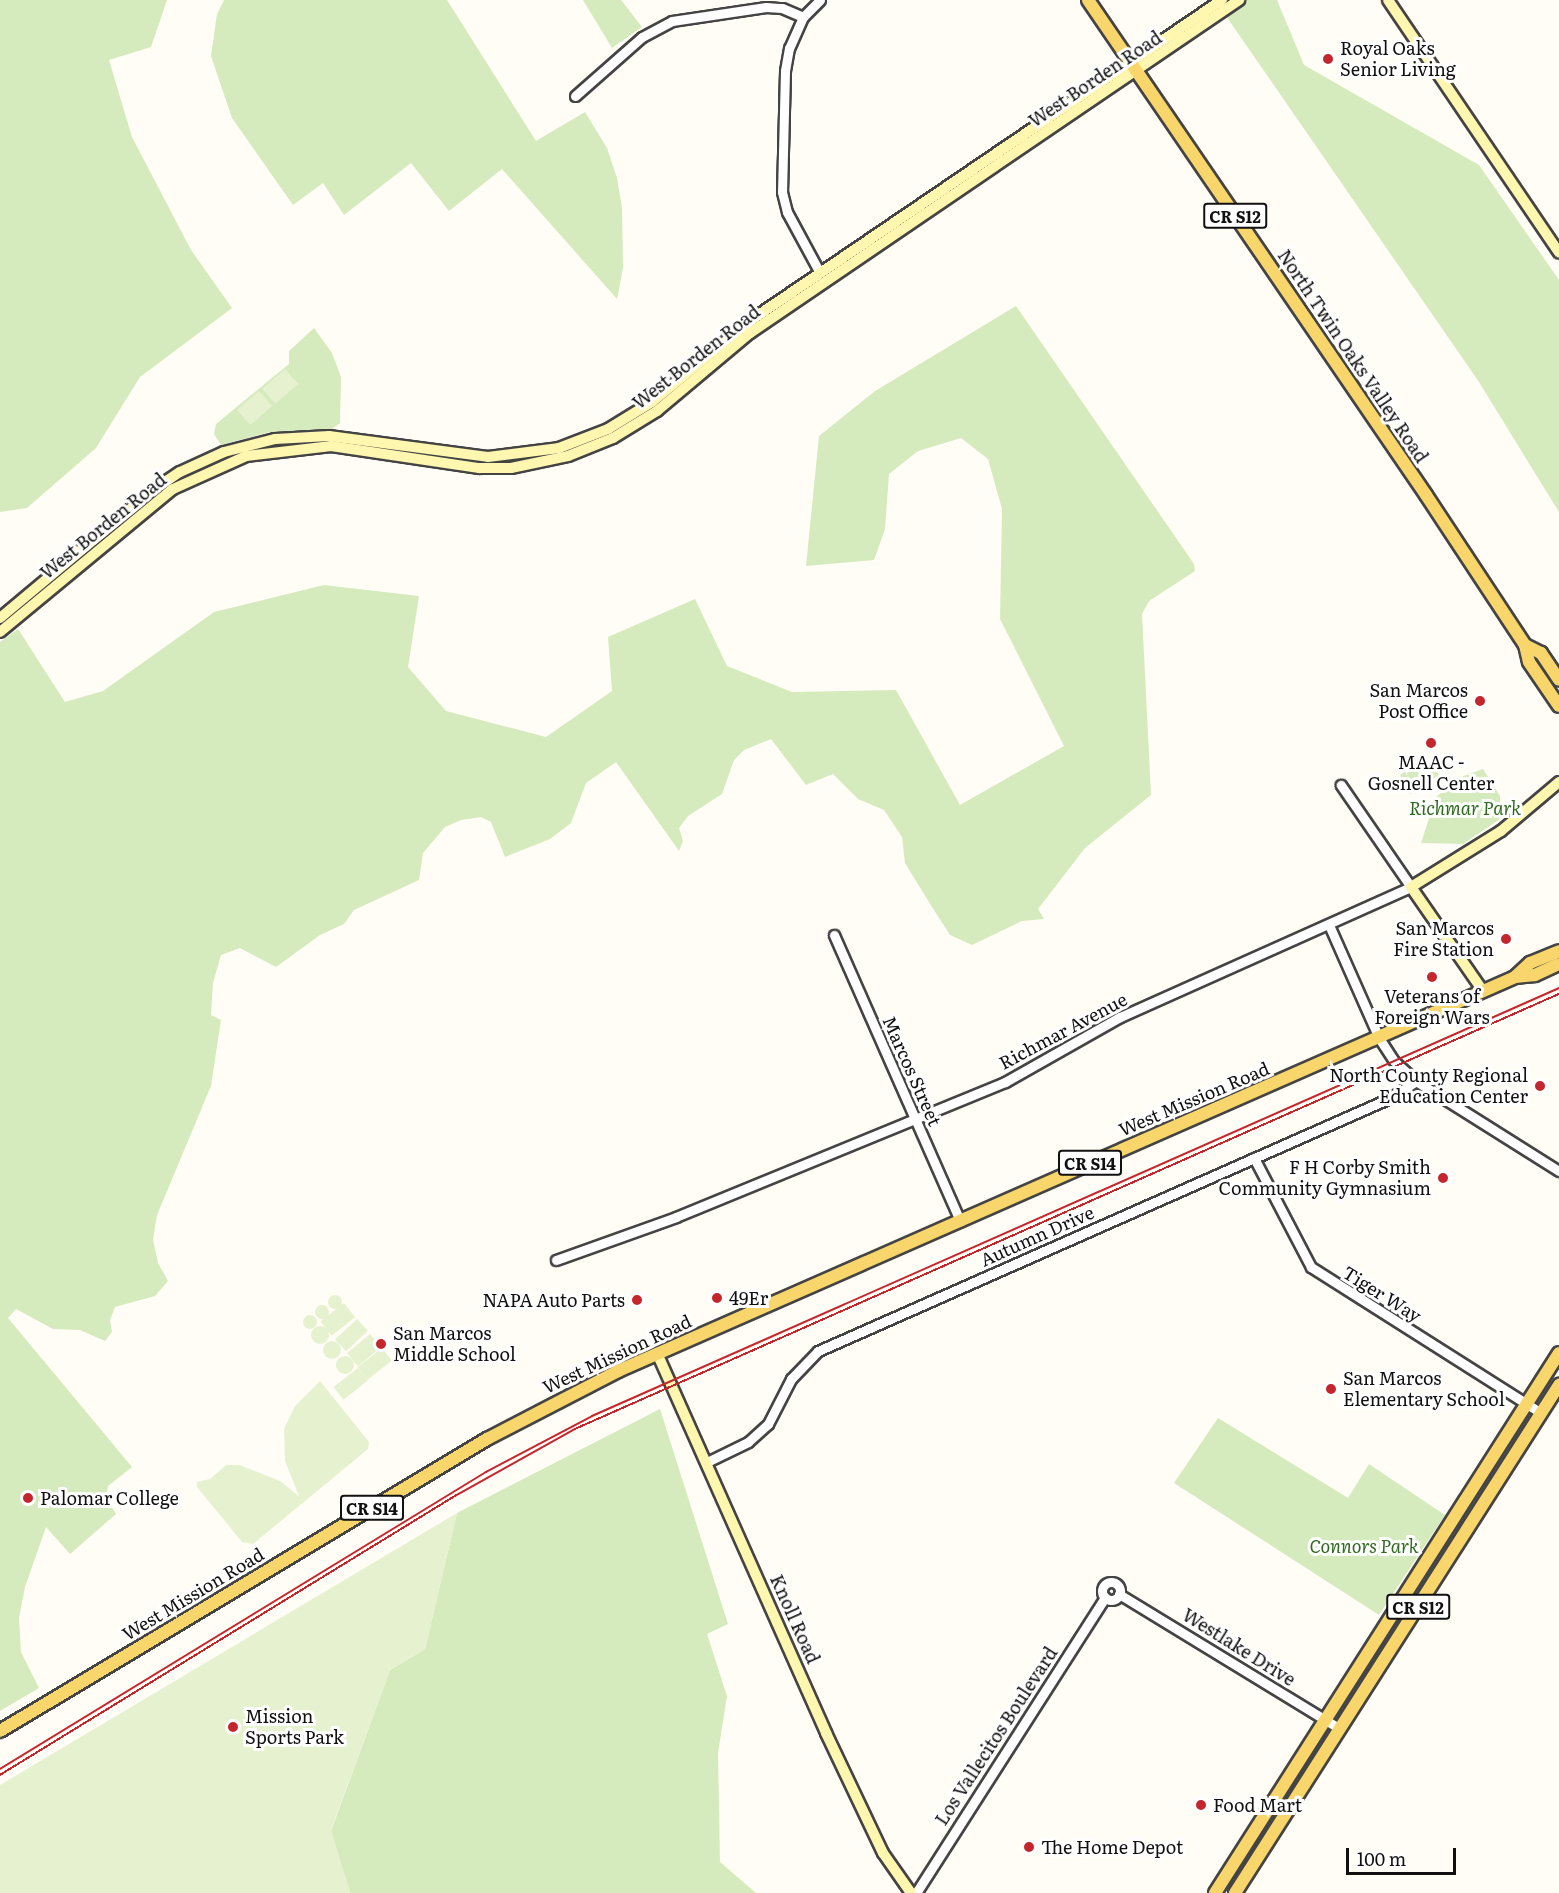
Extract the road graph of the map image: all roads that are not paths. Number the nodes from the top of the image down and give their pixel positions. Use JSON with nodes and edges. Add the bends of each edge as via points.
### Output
{"nodes":[{"id":1,"x":820,"y":0,"type":"edge"},
{"id":2,"x":1088,"y":0,"type":"edge"},
{"id":3,"x":1222,"y":0,"type":"edge"},
{"id":4,"x":1239,"y":0,"type":"edge"},
{"id":5,"x":1388,"y":0,"type":"edge"},
{"id":6,"x":1210,"y":15,"type":"junction"},
{"id":7,"x":803,"y":17,"type":"junction"},
{"id":8,"x":1134,"y":67,"type":"junction"},
{"id":9,"x":575,"y":96,"type":"dead end"},
{"id":10,"x":1559,"y":253,"type":"edge"},
{"id":11,"x":820,"y":273,"type":"junction"},
{"id":12,"x":0,"y":618,"type":"edge"},
{"id":13,"x":0,"y":632,"type":"edge"},
{"id":14,"x":1525,"y":645,"type":"junction"},
{"id":15,"x":1559,"y":681,"type":"edge"},
{"id":16,"x":1559,"y":706,"type":"edge"},
{"id":17,"x":1559,"y":782,"type":"edge"},
{"id":18,"x":1341,"y":785,"type":"dead end"},
{"id":19,"x":1411,"y":887,"type":"junction"},
{"id":20,"x":1329,"y":925,"type":"junction"},
{"id":21,"x":834,"y":935,"type":"dead end"},
{"id":22,"x":1559,"y":951,"type":"edge"},
{"id":23,"x":1559,"y":964,"type":"edge"},
{"id":24,"x":1515,"y":977,"type":"junction"},
{"id":25,"x":1483,"y":991,"type":"junction"},
{"id":26,"x":1379,"y":1038,"type":"junction"},
{"id":27,"x":1416,"y":1081,"type":"junction"},
{"id":28,"x":915,"y":1118,"type":"junction"},
{"id":29,"x":1254,"y":1158,"type":"junction"},
{"id":30,"x":1559,"y":1171,"type":"edge"},
{"id":31,"x":960,"y":1221,"type":"junction"},
{"id":32,"x":556,"y":1260,"type":"dead end"},
{"id":33,"x":657,"y":1353,"type":"junction"},
{"id":34,"x":1559,"y":1353,"type":"edge"},
{"id":35,"x":1559,"y":1385,"type":"edge"},
{"id":36,"x":1527,"y":1403,"type":"junction"},
{"id":37,"x":1541,"y":1413,"type":"junction"},
{"id":38,"x":707,"y":1462,"type":"junction"},
{"id":39,"x":1119,"y":1594,"type":"junction"},
{"id":40,"x":1105,"y":1597,"type":"junction"},
{"id":41,"x":1326,"y":1720,"type":"junction"},
{"id":42,"x":1340,"y":1729,"type":"junction"},
{"id":43,"x":0,"y":1731,"type":"edge"},
{"id":44,"x":913,"y":1893,"type":"edge"},
{"id":45,"x":1215,"y":1893,"type":"edge"},
{"id":46,"x":1235,"y":1893,"type":"edge"}],
"edges":[{"from":1,"to":7,"type":"street"},
{"from":2,"to":8,"type":"main road","name":"North Twin Oaks Valley Road","number":"CR S12"},
{"from":3,"to":6,"type":"main road"},
{"from":4,"to":6,"type":"main road"},
{"from":5,"to":10,"type":"main road"},
{"from":6,"to":8,"type":"main road"},
{"from":7,"to":9,"type":"street","via":[[782,8],[766,7],[672,21],[642,37]]},
{"from":7,"to":11,"type":"street","via":[[786,61],[782,192],[787,212]]},
{"from":8,"to":11,"type":"main road","name":"West Borden Road"},
{"from":8,"to":13,"type":"main road","name":"West Borden Road","via":[[750,333],[657,411],[613,438],[568,456],[511,468],[479,468],[331,446],[246,456],[173,489]]},
{"from":8,"to":14,"type":"main road","name":"North Twin Oaks Valley Road","number":"CR S12"},
{"from":11,"to":12,"type":"main road","name":"West Borden Road","via":[[739,329],[652,402],[608,429],[559,448],[471,456],[313,436],[246,445],[200,462],[153,490]]},
{"from":14,"to":15,"type":"main road","name":"North Twin Oaks Valley Road","number":"CR S12","via":[[1541,653]]},
{"from":14,"to":16,"type":"main road","name":"North Twin Oaks Valley Road","number":"CR S12","via":[[1529,662]]},
{"from":17,"to":19,"type":"main road","name":"Richmar Avenue","via":[[1501,831]]},
{"from":18,"to":19,"type":"street"},
{"from":19,"to":20,"type":"street","name":"Richmar Avenue"},
{"from":19,"to":25,"type":"main road"},
{"from":20,"to":26,"type":"street"},
{"from":20,"to":28,"type":"street","name":"Richmar Avenue","via":[[1120,1017],[1005,1082]]},
{"from":21,"to":28,"type":"street","name":"Marcos Street"},
{"from":22,"to":24,"type":"main road","name":"West Mission Road","number":"CR S14","via":[[1530,963]]},
{"from":23,"to":24,"type":"main road","name":"West Mission Road","number":"CR S14","via":[[1536,975]]},
{"from":24,"to":25,"type":"main road","name":"West Mission Road","number":"CR S14"},
{"from":25,"to":26,"type":"main road","name":"West Mission Road","number":"CR S14"},
{"from":26,"to":27,"type":"street","via":[[1394,1061]]},
{"from":26,"to":31,"type":"main road","name":"West Mission Road","number":"CR S14"},
{"from":27,"to":29,"type":"street","name":"Autumn Drive","via":[[1390,1098]]},
{"from":27,"to":30,"type":"street"},
{"from":28,"to":31,"type":"street","name":"Marcos Street"},
{"from":28,"to":32,"type":"street","name":"Richmar Avenue","via":[[676,1217]]},
{"from":29,"to":36,"type":"street","name":"Tiger Way","via":[[1311,1267]]},
{"from":29,"to":38,"type":"street","name":"Autumn Drive","via":[[818,1351],[791,1379],[768,1424],[748,1442]]},
{"from":31,"to":33,"type":"main road","name":"West Mission Road","number":"CR S14"},
{"from":33,"to":38,"type":"main road","name":"Knoll Road"},
{"from":33,"to":43,"type":"main road","name":"West Mission Road","number":"CR S14","via":[[496,1433]]},
{"from":34,"to":36,"type":"main road","number":"CR S12"},
{"from":35,"to":37,"type":"main road","number":"CR S12"},
{"from":36,"to":37,"type":"street","name":"Tiger Way"},
{"from":36,"to":41,"type":"main road","number":"CR S12"},
{"from":37,"to":42,"type":"main road","number":"CR S12"},
{"from":38,"to":44,"type":"main road","name":"Knoll Road","via":[[883,1853]]},
{"from":39,"to":40,"type":"street","via":[[1113,1599]]},
{"from":39,"to":40,"type":"street","via":[[1117,1584],[1108,1582],[1102,1590]]},
{"from":39,"to":41,"type":"street","name":"Westlake Drive"},
{"from":40,"to":44,"type":"street","name":"Los Vallecitos Boulevard"},
{"from":41,"to":42,"type":"street","name":"Westlake Drive"},
{"from":41,"to":45,"type":"main road","number":"CR S12"},
{"from":42,"to":46,"type":"main road","number":"CR S12"}]}
